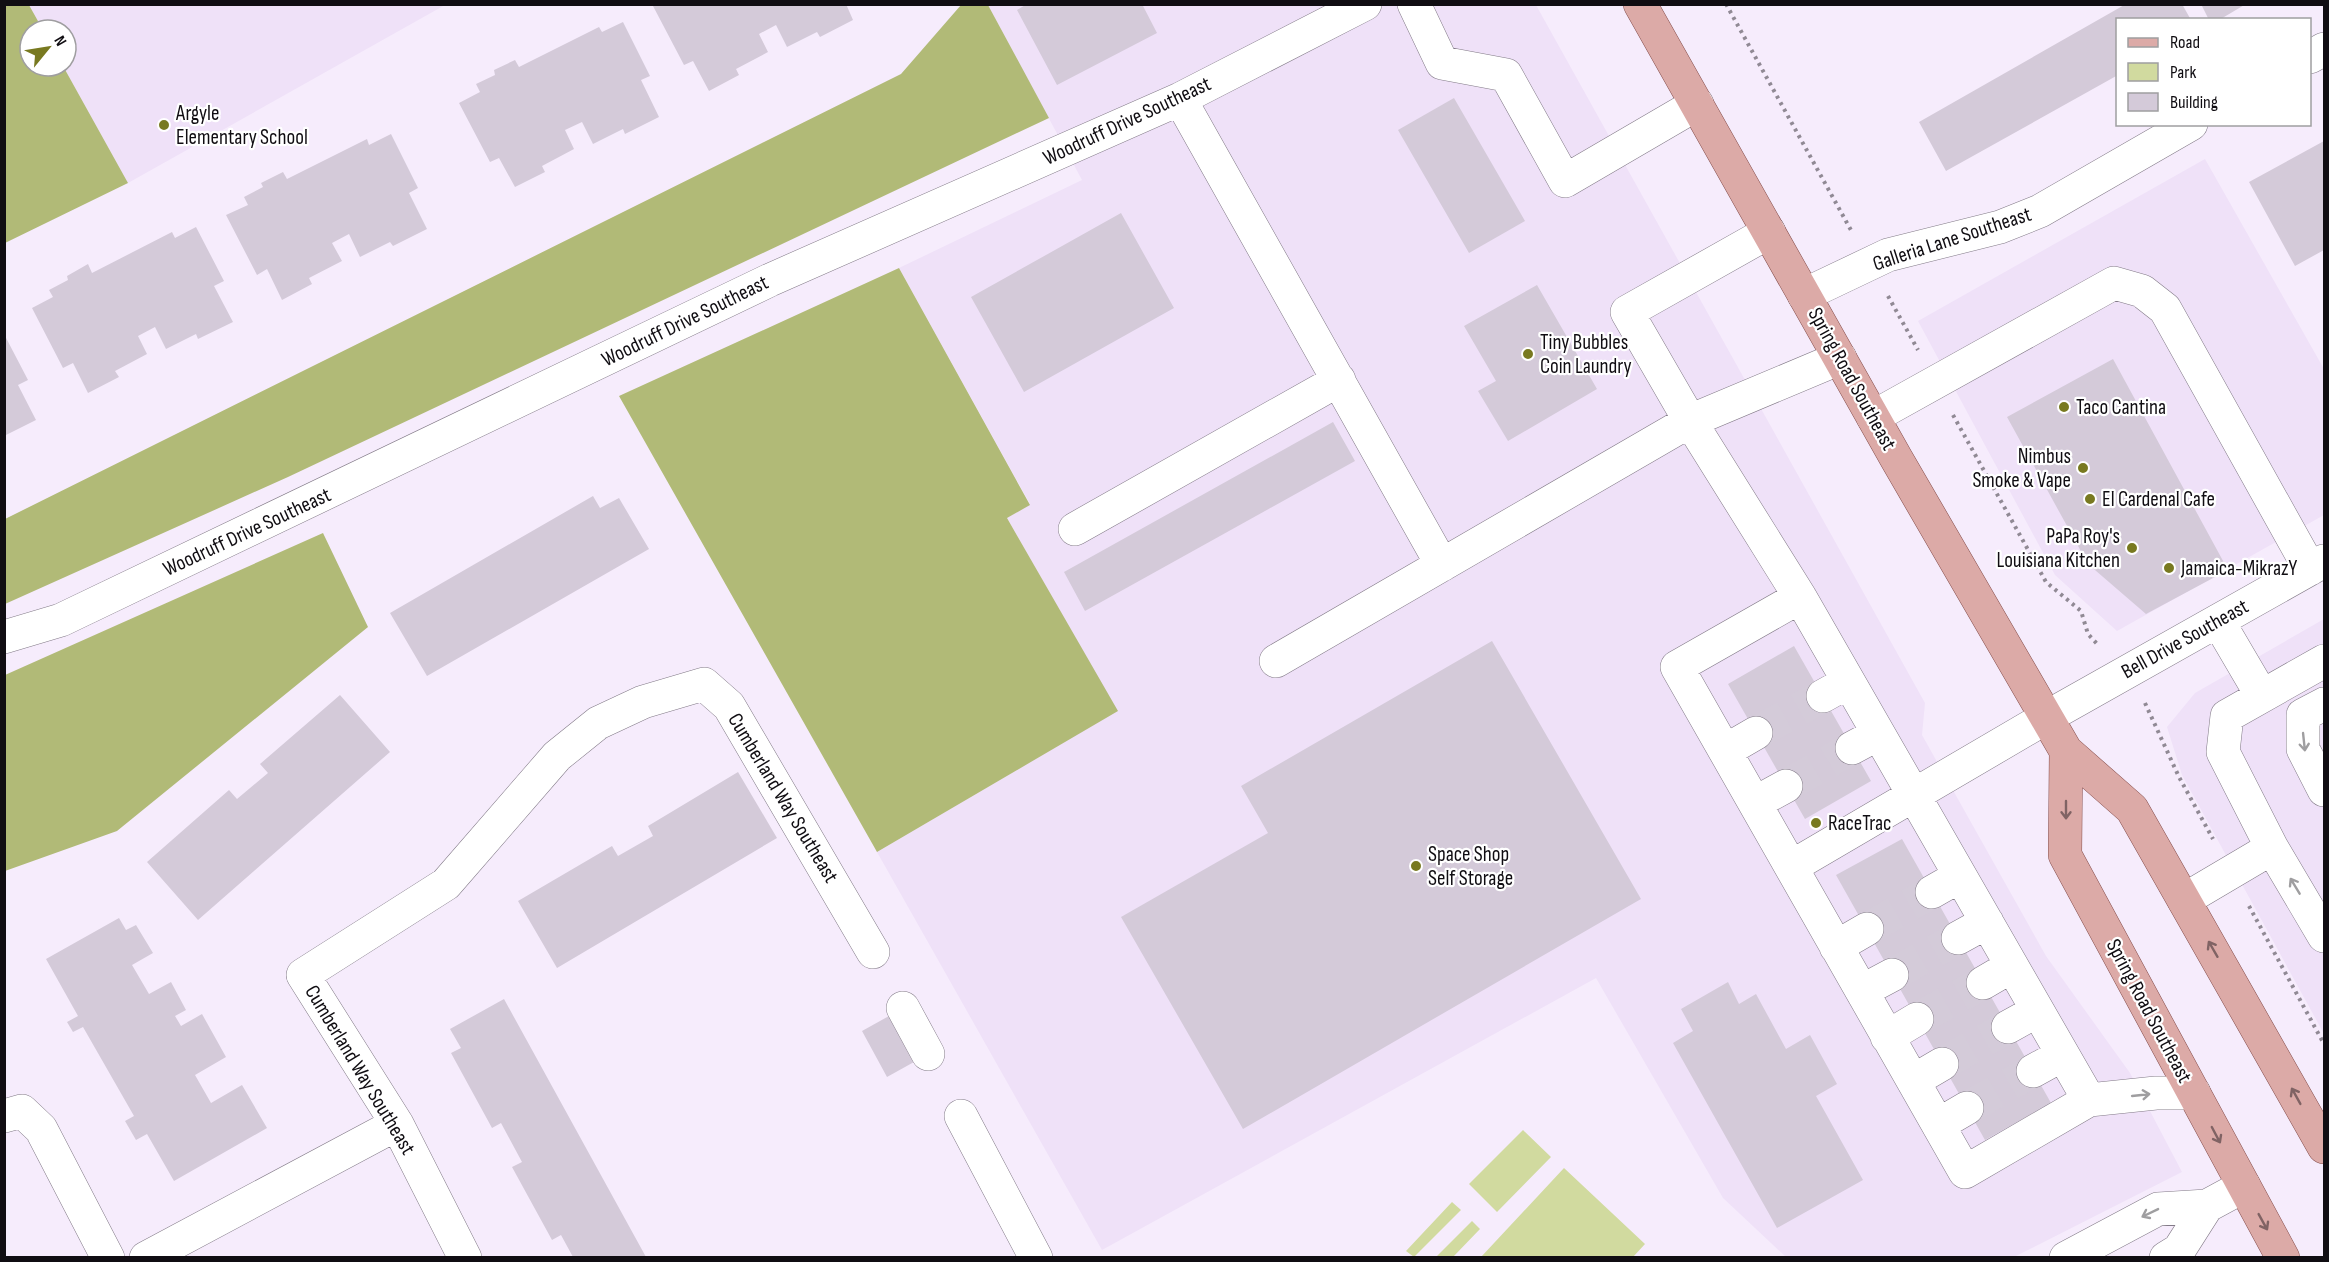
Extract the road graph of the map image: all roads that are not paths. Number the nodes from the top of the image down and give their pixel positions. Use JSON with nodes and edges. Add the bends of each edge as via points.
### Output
{"nodes":[{"id":1,"x":1365,"y":4,"type":"edge"},
{"id":2,"x":1414,"y":4,"type":"edge"},
{"id":3,"x":1640,"y":4,"type":"edge"},
{"id":4,"x":2325,"y":49,"type":"edge"},
{"id":5,"x":2311,"y":56,"type":"edge"},
{"id":6,"x":1180,"y":99,"type":"junction"},
{"id":7,"x":1696,"y":104,"type":"junction"},
{"id":8,"x":2189,"y":126,"type":"edge"},
{"id":9,"x":1769,"y":232,"type":"junction"},
{"id":10,"x":1804,"y":295,"type":"junction"},
{"id":11,"x":1840,"y":358,"type":"junction"},
{"id":12,"x":1339,"y":380,"type":"junction"},
{"id":13,"x":1873,"y":417,"type":"junction"},
{"id":14,"x":1690,"y":421,"type":"junction"},
{"id":15,"x":1075,"y":529,"type":"dead end"},
{"id":16,"x":1442,"y":565,"type":"junction"},
{"id":17,"x":2317,"y":565,"type":"edge"},
{"id":18,"x":1800,"y":597,"type":"junction"},
{"id":19,"x":2218,"y":621,"type":"junction"},
{"id":20,"x":4,"y":637,"type":"edge"},
{"id":21,"x":1276,"y":661,"type":"dead end"},
{"id":22,"x":2325,"y":661,"type":"edge"},
{"id":23,"x":2262,"y":696,"type":"junction"},
{"id":24,"x":2325,"y":704,"type":"edge"},
{"id":25,"x":2047,"y":717,"type":"junction"},
{"id":26,"x":1756,"y":733,"type":"tunnel mouth"},
{"id":27,"x":1725,"y":751,"type":"junction"},
{"id":28,"x":2066,"y":751,"type":"junction"},
{"id":29,"x":1786,"y":786,"type":"tunnel mouth"},
{"id":30,"x":2325,"y":789,"type":"edge"},
{"id":31,"x":1914,"y":796,"type":"junction"},
{"id":32,"x":1755,"y":803,"type":"junction"},
{"id":33,"x":2272,"y":848,"type":"junction"},
{"id":34,"x":1791,"y":867,"type":"junction"},
{"id":35,"x":1960,"y":876,"type":"junction"},
{"id":36,"x":1932,"y":892,"type":"tunnel mouth"},
{"id":37,"x":2184,"y":900,"type":"junction"},
{"id":38,"x":1987,"y":922,"type":"junction"},
{"id":39,"x":1867,"y":929,"type":"tunnel mouth"},
{"id":40,"x":2325,"y":936,"type":"edge"},
{"id":41,"x":1958,"y":938,"type":"tunnel mouth"},
{"id":42,"x":1836,"y":947,"type":"junction"},
{"id":43,"x":873,"y":952,"type":"dead end"},
{"id":44,"x":2012,"y":966,"type":"junction"},
{"id":45,"x":1892,"y":975,"type":"tunnel mouth"},
{"id":46,"x":1983,"y":983,"type":"tunnel mouth"},
{"id":47,"x":1862,"y":991,"type":"junction"},
{"id":48,"x":903,"y":1008,"type":"dead end"},
{"id":49,"x":2037,"y":1011,"type":"junction"},
{"id":50,"x":1917,"y":1019,"type":"tunnel mouth"},
{"id":51,"x":2007,"y":1027,"type":"tunnel mouth"},
{"id":52,"x":1887,"y":1037,"type":"junction"},
{"id":53,"x":928,"y":1054,"type":"dead end"},
{"id":54,"x":2062,"y":1055,"type":"junction"},
{"id":55,"x":1942,"y":1064,"type":"tunnel mouth"},
{"id":56,"x":2033,"y":1071,"type":"tunnel mouth"},
{"id":57,"x":1913,"y":1081,"type":"junction"},
{"id":58,"x":2194,"y":1093,"type":"junction"},
{"id":59,"x":2089,"y":1100,"type":"junction"},
{"id":60,"x":1967,"y":1108,"type":"tunnel mouth"},
{"id":61,"x":4,"y":1116,"type":"edge"},
{"id":62,"x":961,"y":1116,"type":"dead end"},
{"id":63,"x":397,"y":1124,"type":"junction"},
{"id":64,"x":1938,"y":1125,"type":"junction"},
{"id":65,"x":2325,"y":1147,"type":"edge"},
{"id":66,"x":2244,"y":1186,"type":"junction"},
{"id":67,"x":2207,"y":1206,"type":"junction"},
{"id":68,"x":108,"y":1257,"type":"edge"},
{"id":69,"x":146,"y":1257,"type":"edge"},
{"id":70,"x":465,"y":1257,"type":"edge"},
{"id":71,"x":1036,"y":1257,"type":"edge"},
{"id":72,"x":2066,"y":1257,"type":"edge"},
{"id":73,"x":2166,"y":1257,"type":"edge"},
{"id":74,"x":2283,"y":1257,"type":"edge"}],
"edges":[{"from":1,"to":6,"type":"street","name":"Woodruff Drive Southeast"},
{"from":2,"to":7,"type":"street","via":[[1442,63],[1506,75],[1565,181]]},
{"from":3,"to":7,"type":"main road","name":"Spring Road Southeast"},
{"from":4,"to":5,"type":"street"},
{"from":6,"to":12,"type":"street"},
{"from":6,"to":20,"type":"street","name":"Woodruff Drive Southeast","via":[[770,280],[61,620]]},
{"from":7,"to":9,"type":"main road","name":"Spring Road Southeast"},
{"from":8,"to":10,"type":"street","name":"Galleria Lane Southeast","via":[[2040,211],[2000,227],[1888,255]]},
{"from":9,"to":10,"type":"main road","name":"Spring Road Southeast"},
{"from":9,"to":14,"type":"street","via":[[1627,312]]},
{"from":10,"to":11,"type":"main road","name":"Spring Road Southeast"},
{"from":11,"to":13,"type":"main road","name":"Spring Road Southeast"},
{"from":11,"to":14,"type":"street"},
{"from":12,"to":15,"type":"street"},
{"from":12,"to":16,"type":"street"},
{"from":13,"to":17,"type":"street","via":[[2114,283],[2142,291],[2165,309]]},
{"from":13,"to":25,"type":"main road","name":"Spring Road Southeast"},
{"from":14,"to":16,"type":"street"},
{"from":14,"to":18,"type":"street"},
{"from":16,"to":21,"type":"street"},
{"from":17,"to":19,"type":"street","name":"Bell Drive Southeast"},
{"from":18,"to":27,"type":"street","via":[[1677,667]]},
{"from":18,"to":31,"type":"street","via":[[1835,689],[1865,741]]},
{"from":19,"to":23,"type":"street"},
{"from":19,"to":25,"type":"street","name":"Bell Drive Southeast"},
{"from":22,"to":23,"type":"street"},
{"from":23,"to":33,"type":"street","via":[[2227,716],[2223,752]]},
{"from":24,"to":30,"type":"street","one_way":true,"via":[[2303,715],[2303,749]]},
{"from":25,"to":28,"type":"main road","name":"Spring Road Southeast"},
{"from":25,"to":31,"type":"street","name":"Bell Drive Southeast"},
{"from":26,"to":27,"type":"street"},
{"from":27,"to":32,"type":"street"},
{"from":28,"to":37,"type":"main road","name":"Spring Road Southeast","via":[[2132,809]]},
{"from":28,"to":58,"type":"main road","name":"Spring Road Southeast","one_way":true,"via":[[2066,855]]},
{"from":29,"to":32,"type":"street"},
{"from":31,"to":34,"type":"street","name":"Bell Drive Southeast"},
{"from":31,"to":35,"type":"street"},
{"from":32,"to":34,"type":"street"},
{"from":33,"to":37,"type":"street"},
{"from":40,"to":33,"type":"street","one_way":true},
{"from":34,"to":42,"type":"street"},
{"from":35,"to":36,"type":"street"},
{"from":35,"to":38,"type":"street"},
{"from":65,"to":37,"type":"main road","name":"Spring Road Southeast","one_way":true},
{"from":38,"to":41,"type":"street"},
{"from":38,"to":44,"type":"street"},
{"from":39,"to":42,"type":"street"},
{"from":42,"to":47,"type":"street"},
{"from":43,"to":63,"type":"street","name":"Cumberland Way Southeast","via":[[729,706],[704,684],[662,695],[598,723],[557,756],[446,884],[303,975]]},
{"from":44,"to":46,"type":"street"},
{"from":44,"to":49,"type":"street"},
{"from":45,"to":47,"type":"street"},
{"from":47,"to":52,"type":"street"},
{"from":48,"to":53,"type":"street"},
{"from":49,"to":51,"type":"street"},
{"from":49,"to":54,"type":"street"},
{"from":50,"to":52,"type":"street"},
{"from":52,"to":57,"type":"street"},
{"from":54,"to":56,"type":"street"},
{"from":54,"to":59,"type":"street"},
{"from":55,"to":57,"type":"street"},
{"from":57,"to":64,"type":"street"},
{"from":59,"to":58,"type":"street","one_way":true},
{"from":58,"to":66,"type":"main road","name":"Spring Road Southeast","one_way":true},
{"from":59,"to":64,"type":"street","via":[[1965,1172]]},
{"from":60,"to":64,"type":"street"},
{"from":61,"to":68,"type":"street","via":[[22,1111],[41,1129]]},
{"from":62,"to":71,"type":"street"},
{"from":63,"to":69,"type":"street"},
{"from":63,"to":70,"type":"street","name":"Cumberland Way Southeast"},
{"from":66,"to":67,"type":"street"},
{"from":66,"to":74,"type":"main road","name":"Spring Road Southeast","one_way":true},
{"from":67,"to":72,"type":"street","one_way":true,"via":[[2158,1209]]},
{"from":67,"to":73,"type":"street","via":[[2179,1250]]}]}
